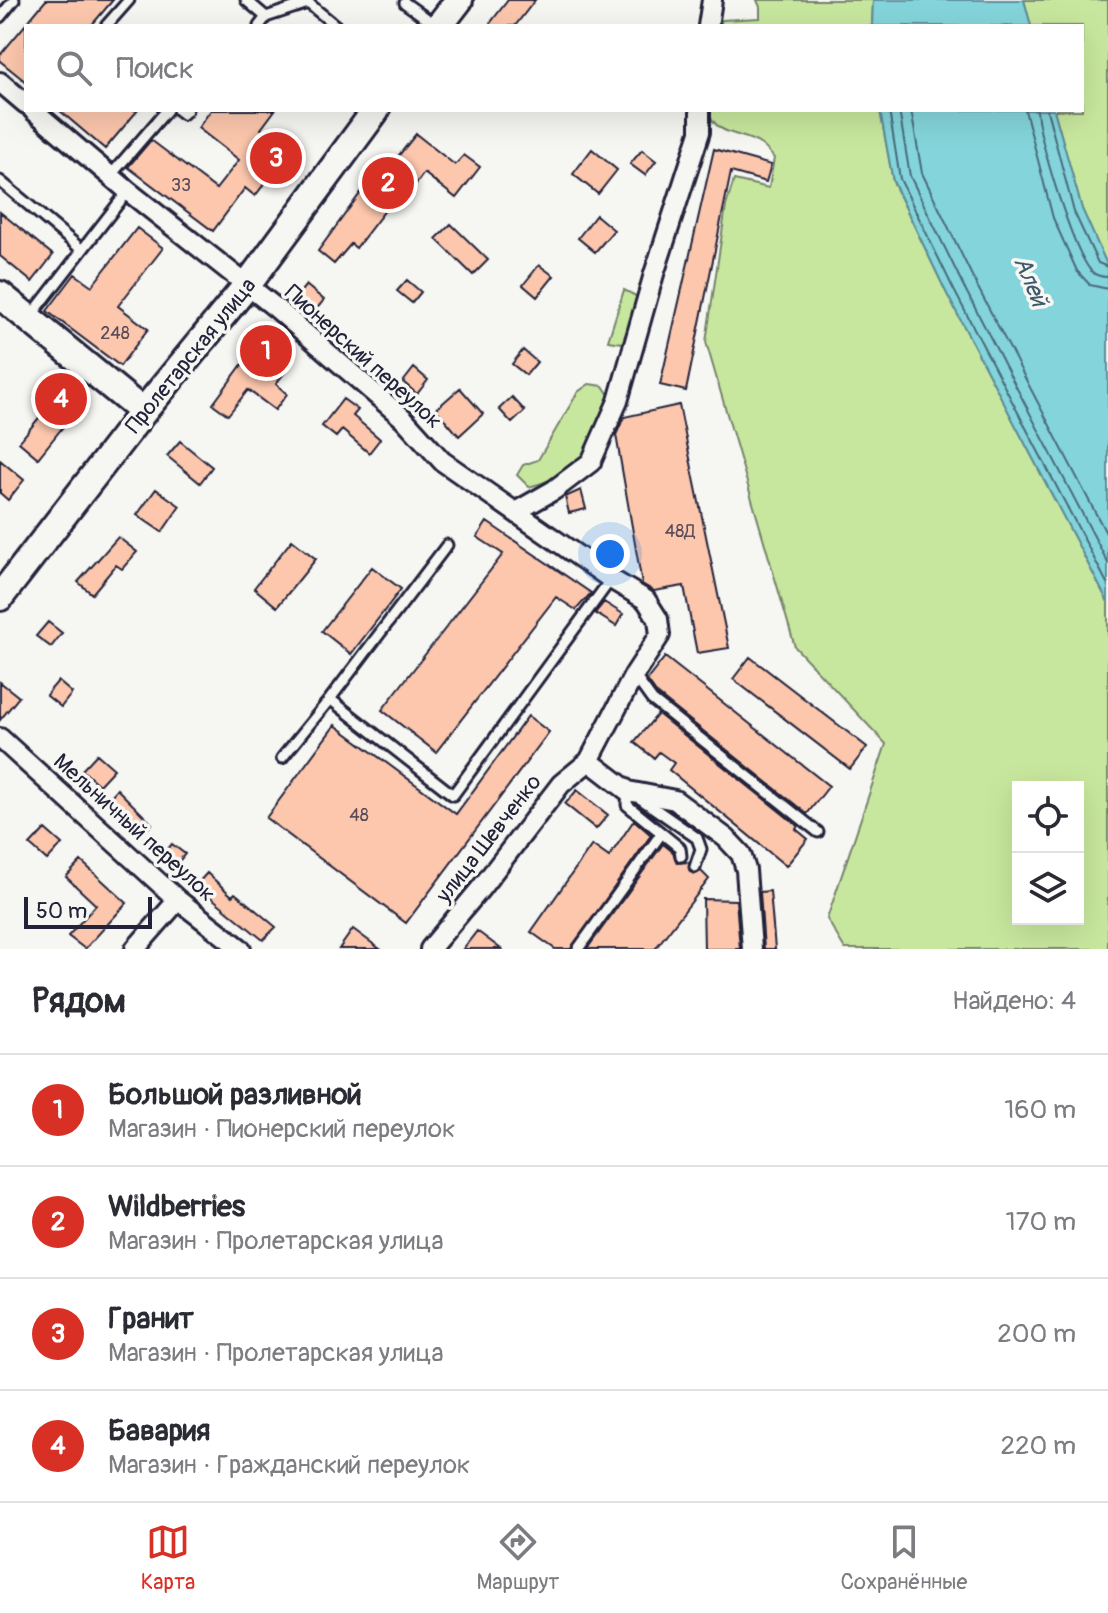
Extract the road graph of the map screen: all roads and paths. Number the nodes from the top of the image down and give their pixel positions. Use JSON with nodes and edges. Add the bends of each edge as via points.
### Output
{"nodes":[{"id":1,"x":14,"y":0,"type":"edge"},
{"id":2,"x":129,"y":0,"type":"edge"},
{"id":3,"x":246,"y":0,"type":"edge"},
{"id":4,"x":459,"y":0,"type":"edge"},
{"id":5,"x":712,"y":0,"type":"edge"},
{"id":6,"x":308,"y":1,"type":"edge"},
{"id":7,"x":405,"y":3,"type":"dead end"},
{"id":8,"x":0,"y":17,"type":"edge"},
{"id":9,"x":266,"y":17,"type":"junction"},
{"id":10,"x":108,"y":24,"type":"edge"},
{"id":11,"x":261,"y":24,"type":"edge"},
{"id":12,"x":334,"y":24,"type":"edge"},
{"id":13,"x":435,"y":24,"type":"edge"},
{"id":14,"x":440,"y":24,"type":"edge"},
{"id":15,"x":708,"y":24,"type":"edge"},
{"id":16,"x":0,"y":82,"type":"edge"},
{"id":17,"x":24,"y":102,"type":"edge"},
{"id":18,"x":35,"y":112,"type":"edge"},
{"id":19,"x":165,"y":112,"type":"edge"},
{"id":20,"x":375,"y":112,"type":"edge"},
{"id":21,"x":700,"y":112,"type":"edge"},
{"id":22,"x":111,"y":175,"type":"junction"},
{"id":23,"x":0,"y":181,"type":"edge"},
{"id":24,"x":128,"y":191,"type":"junction"},
{"id":25,"x":81,"y":249,"type":"junction"},
{"id":26,"x":248,"y":284,"type":"junction"},
{"id":27,"x":0,"y":295,"type":"edge"},
{"id":28,"x":29,"y":318,"type":"junction"},
{"id":29,"x":143,"y":412,"type":"junction"},
{"id":30,"x":517,"y":511,"type":"junction"},
{"id":31,"x":447,"y":545,"type":"dead end"},
{"id":32,"x":611,"y":579,"type":"junction"},
{"id":33,"x":0,"y":597,"type":"edge"},
{"id":34,"x":660,"y":635,"type":"joint"},
{"id":35,"x":634,"y":675,"type":"junction"},
{"id":36,"x":330,"y":699,"type":"junction"},
{"id":37,"x":0,"y":738,"type":"edge"},
{"id":38,"x":282,"y":758,"type":"dead end"},
{"id":39,"x":589,"y":761,"type":"junction"},
{"id":40,"x":628,"y":791,"type":"junction"},
{"id":41,"x":818,"y":832,"type":"dead end"},
{"id":42,"x":661,"y":834,"type":"junction"},
{"id":43,"x":681,"y":856,"type":"dead end"},
{"id":44,"x":695,"y":867,"type":"dead end"},
{"id":45,"x":178,"y":900,"type":"junction"},
{"id":46,"x":135,"y":949,"type":"edge"},
{"id":47,"x":241,"y":949,"type":"edge"},
{"id":48,"x":430,"y":949,"type":"edge"},
{"id":49,"x":578,"y":949,"type":"edge"},
{"id":50,"x":752,"y":949,"type":"edge"}],
"edges":[{"from":1,"to":8,"type":"lane"},
{"from":2,"to":10,"type":"lane"},
{"from":3,"to":9,"type":"lane"},
{"from":4,"to":14,"type":"main road"},
{"from":5,"to":15,"type":"street"},
{"from":6,"to":9,"type":"lane"},
{"from":6,"to":12,"type":"lane"},
{"from":7,"to":13,"type":"lane"},
{"from":9,"to":11,"type":"lane"},
{"from":16,"to":17,"type":"street"},
{"from":18,"to":22,"type":"street","name":"Пионерский переулок"},
{"from":19,"to":22,"type":"lane"},
{"from":20,"to":26,"type":"main road","name":"Пролетарская улица"},
{"from":21,"to":30,"type":"street","via":[[700,132],[618,401],[591,462]]},
{"from":22,"to":24,"type":"street","name":"Пионерский переулок"},
{"from":23,"to":25,"type":"lane"},
{"from":24,"to":25,"type":"lane"},
{"from":24,"to":26,"type":"street","name":"Пионерский переулок"},
{"from":25,"to":28,"type":"lane"},
{"from":26,"to":29,"type":"main road","name":"Пролетарская улица"},
{"from":26,"to":30,"type":"street","name":"Пионерский переулок","via":[[404,419],[442,461]]},
{"from":27,"to":28,"type":"main road"},
{"from":28,"to":29,"type":"main road"},
{"from":29,"to":33,"type":"main road","name":"Пролетарская улица"},
{"from":30,"to":32,"type":"street","name":"Пионерский переулок"},
{"from":31,"to":36,"type":"lane"},
{"from":32,"to":34,"type":"street","name":"Пионерский переулок","via":[[646,600],[658,619]]},
{"from":32,"to":36,"type":"lane","via":[[453,795]]},
{"from":34,"to":35,"type":"street","name":"улица Шевченко"},
{"from":35,"to":39,"type":"street","name":"улица Шевченко"},
{"from":35,"to":41,"type":"lane","via":[[652,700]]},
{"from":36,"to":38,"type":"lane"},
{"from":37,"to":45,"type":"street","name":"Мельничный переулок"},
{"from":39,"to":40,"type":"street"},
{"from":39,"to":48,"type":"street","name":"улица Шевченко","via":[[561,784]]},
{"from":40,"to":42,"type":"lane","via":[[627,805]]},
{"from":40,"to":44,"type":"lane","via":[[697,838],[701,849]]},
{"from":40,"to":50,"type":"street","via":[[675,800],[741,854]]},
{"from":42,"to":43,"type":"lane","via":[[680,848]]},
{"from":42,"to":49,"type":"lane"},
{"from":45,"to":46,"type":"street"},
{"from":45,"to":47,"type":"street","name":"Мельничный переулок"}]}
